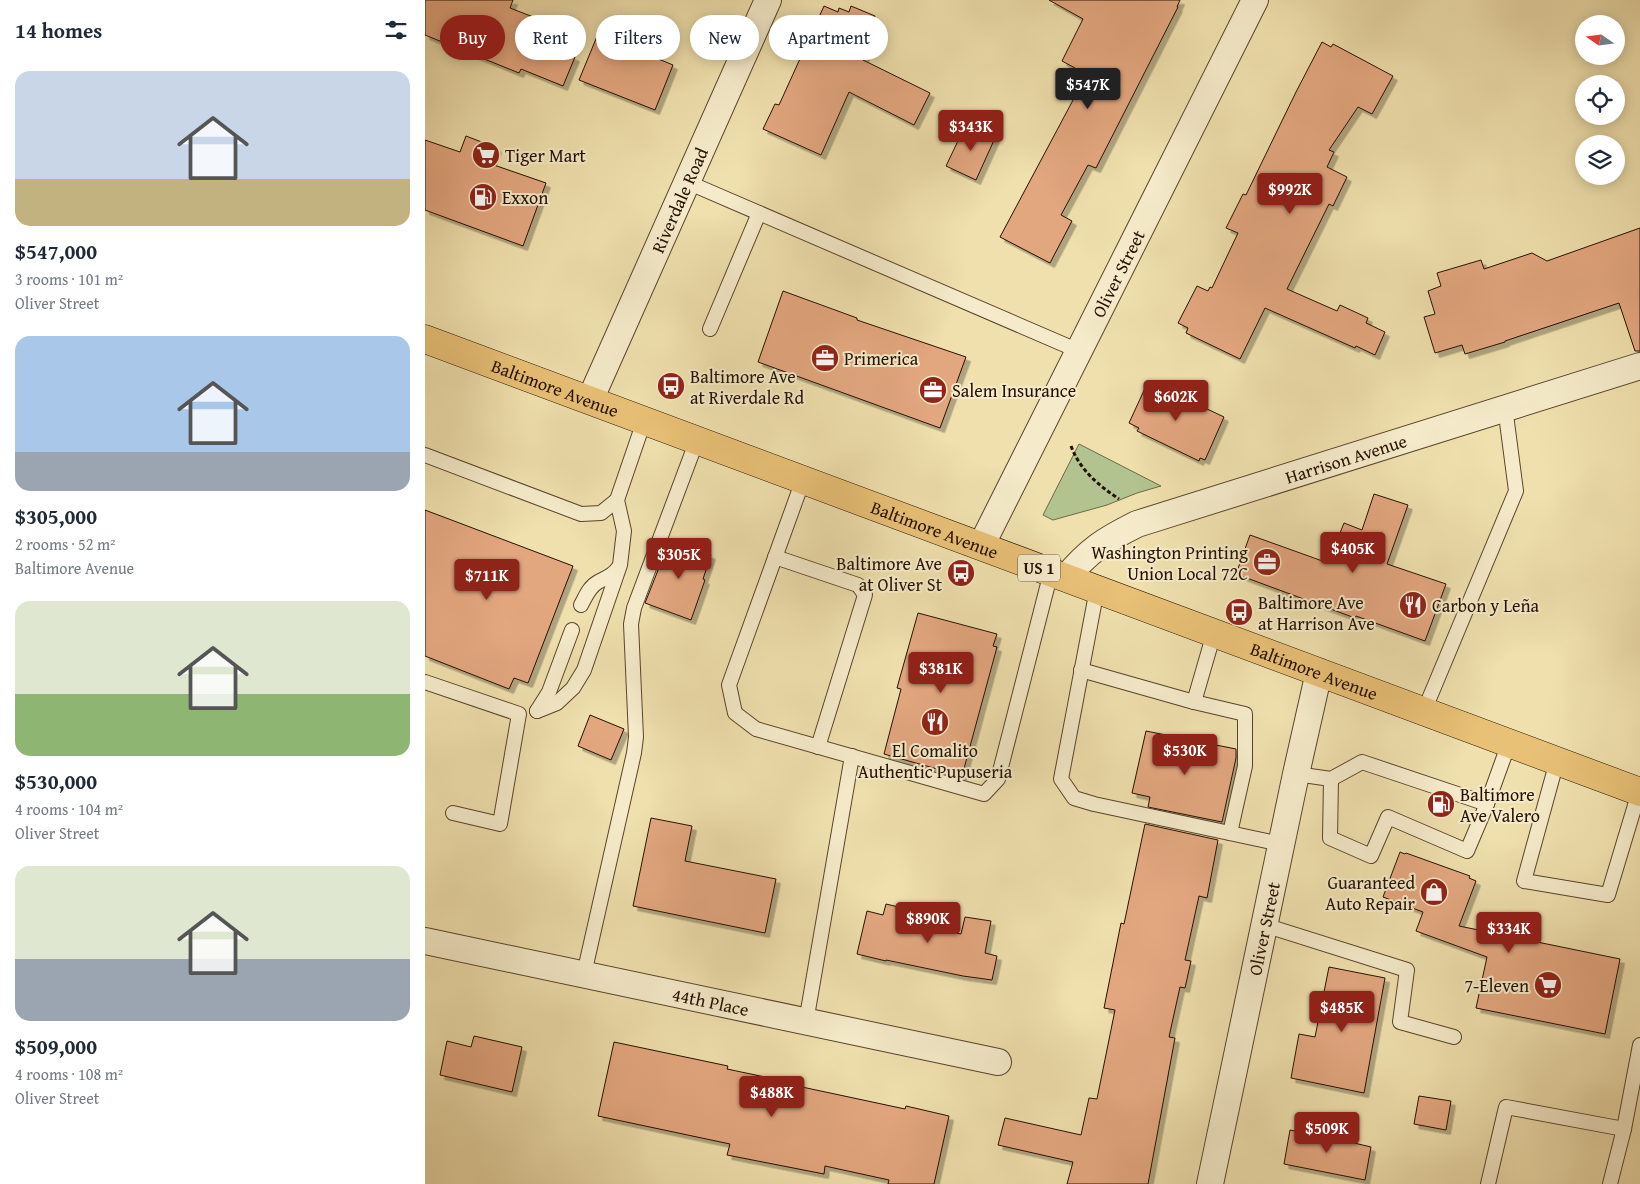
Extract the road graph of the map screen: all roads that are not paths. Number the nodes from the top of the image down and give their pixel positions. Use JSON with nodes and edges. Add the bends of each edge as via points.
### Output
{"nodes":[{"id":1,"x":767,"y":0,"type":"edge"},
{"id":2,"x":1255,"y":0,"type":"edge"},
{"id":3,"x":687,"y":182,"type":"junction"},
{"id":4,"x":759,"y":213,"type":"junction"},
{"id":5,"x":710,"y":329,"type":"dead end"},
{"id":6,"x":425,"y":339,"type":"edge"},
{"id":7,"x":1079,"y":351,"type":"junction"},
{"id":8,"x":1640,"y":366,"type":"edge"},
{"id":9,"x":590,"y":400,"type":"junction"},
{"id":10,"x":1505,"y":407,"type":"junction"},
{"id":11,"x":644,"y":421,"type":"junction"},
{"id":12,"x":697,"y":440,"type":"junction"},
{"id":13,"x":425,"y":455,"type":"edge"},
{"id":14,"x":803,"y":480,"type":"junction"},
{"id":15,"x":617,"y":500,"type":"junction"},
{"id":16,"x":981,"y":546,"type":"junction"},
{"id":17,"x":775,"y":557,"type":"junction"},
{"id":18,"x":620,"y":565,"type":"junction"},
{"id":19,"x":1058,"y":575,"type":"junction"},
{"id":20,"x":1097,"y":589,"type":"junction"},
{"id":21,"x":581,"y":605,"type":"dead end"},
{"id":22,"x":572,"y":630,"type":"dead end"},
{"id":23,"x":1213,"y":633,"type":"junction"},
{"id":24,"x":1081,"y":670,"type":"junction"},
{"id":25,"x":1319,"y":672,"type":"junction"},
{"id":26,"x":425,"y":682,"type":"edge"},
{"id":27,"x":1194,"y":702,"type":"junction"},
{"id":28,"x":537,"y":711,"type":"junction"},
{"id":29,"x":1424,"y":711,"type":"junction"},
{"id":30,"x":519,"y":714,"type":"junction"},
{"id":31,"x":1509,"y":743,"type":"junction"},
{"id":32,"x":818,"y":746,"type":"junction"},
{"id":33,"x":852,"y":756,"type":"junction"},
{"id":34,"x":1557,"y":761,"type":"junction"},
{"id":35,"x":1295,"y":774,"type":"junction"},
{"id":36,"x":1331,"y":780,"type":"junction"},
{"id":37,"x":1640,"y":792,"type":"edge"},
{"id":38,"x":1487,"y":804,"type":"junction"},
{"id":39,"x":453,"y":813,"type":"dead end"},
{"id":40,"x":1229,"y":833,"type":"junction"},
{"id":41,"x":1281,"y":844,"type":"junction"},
{"id":42,"x":1264,"y":925,"type":"junction"},
{"id":43,"x":425,"y":941,"type":"edge"},
{"id":44,"x":584,"y":974,"type":"junction"},
{"id":45,"x":806,"y":1022,"type":"junction"},
{"id":46,"x":1454,"y":1037,"type":"dead end"},
{"id":47,"x":1640,"y":1045,"type":"edge"},
{"id":48,"x":998,"y":1062,"type":"dead end"},
{"id":49,"x":1623,"y":1129,"type":"junction"},
{"id":50,"x":1210,"y":1184,"type":"edge"},
{"id":51,"x":1488,"y":1184,"type":"edge"},
{"id":52,"x":1610,"y":1184,"type":"edge"}],
"edges":[{"from":1,"to":3,"type":"street","name":"Riverdale Road"},
{"from":2,"to":7,"type":"street","name":"Oliver Street"},
{"from":3,"to":4,"type":"lane"},
{"from":3,"to":9,"type":"street","name":"Riverdale Road"},
{"from":4,"to":5,"type":"lane"},
{"from":4,"to":7,"type":"lane"},
{"from":6,"to":9,"type":"main road","name":"Baltimore Avenue","number":"US 1"},
{"from":7,"to":16,"type":"street","name":"Oliver Street"},
{"from":8,"to":10,"type":"street","name":"Harrison Avenue"},
{"from":9,"to":11,"type":"main road","name":"Baltimore Avenue","number":"US 1"},
{"from":10,"to":19,"type":"street","name":"Harrison Avenue","via":[[1137,524],[1110,537]]},
{"from":10,"to":29,"type":"lane","via":[[1516,491]]},
{"from":11,"to":12,"type":"main road","name":"Baltimore Avenue","number":"US 1"},
{"from":11,"to":15,"type":"lane"},
{"from":12,"to":14,"type":"main road","name":"Baltimore Avenue","number":"US 1"},
{"from":12,"to":44,"type":"lane","via":[[634,608],[631,624],[634,753]]},
{"from":13,"to":15,"type":"lane","via":[[581,514],[601,513]]},
{"from":14,"to":16,"type":"main road","name":"Baltimore Avenue","number":"US 1"},
{"from":14,"to":17,"type":"lane"},
{"from":15,"to":18,"type":"lane","via":[[624,531]]},
{"from":16,"to":19,"type":"main road","name":"Baltimore Avenue","number":"US 1"},
{"from":17,"to":32,"type":"lane","via":[[729,685],[735,713],[755,729]]},
{"from":17,"to":32,"type":"lane","via":[[858,585],[865,595]]},
{"from":18,"to":21,"type":"lane","via":[[616,572],[588,591]]},
{"from":18,"to":28,"type":"lane","via":[[584,670],[573,688],[557,703]]},
{"from":19,"to":20,"type":"main road","name":"Baltimore Avenue","number":"US 1"},
{"from":19,"to":33,"type":"lane","via":[[998,779],[985,794]]},
{"from":20,"to":23,"type":"main road","name":"Baltimore Avenue","number":"US 1"},
{"from":20,"to":24,"type":"lane"},
{"from":22,"to":28,"type":"lane","via":[[549,692]]},
{"from":23,"to":25,"type":"main road","name":"Baltimore Avenue","number":"US 1"},
{"from":23,"to":27,"type":"lane"},
{"from":24,"to":27,"type":"lane"},
{"from":24,"to":40,"type":"lane","via":[[1061,778],[1075,798]]},
{"from":25,"to":29,"type":"main road","name":"Baltimore Avenue","number":"US 1"},
{"from":25,"to":35,"type":"street","name":"Oliver Street"},
{"from":26,"to":30,"type":"lane"},
{"from":27,"to":40,"type":"lane","via":[[1245,714],[1245,766]]},
{"from":28,"to":30,"type":"lane"},
{"from":29,"to":31,"type":"main road","name":"Baltimore Avenue","number":"US 1"},
{"from":30,"to":39,"type":"lane","via":[[500,824]]},
{"from":31,"to":34,"type":"main road","name":"Baltimore Avenue","number":"US 1"},
{"from":31,"to":38,"type":"lane"},
{"from":32,"to":33,"type":"lane"},
{"from":33,"to":45,"type":"lane"},
{"from":34,"to":37,"type":"main road","name":"Baltimore Avenue","number":"US 1"},
{"from":34,"to":37,"type":"lane","via":[[1524,881],[1608,895]]},
{"from":35,"to":36,"type":"lane"},
{"from":35,"to":41,"type":"street","name":"Oliver Street"},
{"from":36,"to":38,"type":"lane","via":[[1363,762]]},
{"from":36,"to":38,"type":"lane","via":[[1329,838],[1371,856],[1388,817],[1467,851]]},
{"from":40,"to":41,"type":"lane"},
{"from":41,"to":42,"type":"street","name":"Oliver Street"},
{"from":42,"to":46,"type":"lane","via":[[1407,970],[1400,1022]]},
{"from":42,"to":50,"type":"street","name":"Oliver Street"},
{"from":43,"to":44,"type":"street","name":"44th Place"},
{"from":44,"to":45,"type":"street","name":"44th Place"},
{"from":45,"to":48,"type":"street","name":"44th Place"},
{"from":47,"to":49,"type":"lane"},
{"from":49,"to":51,"type":"lane","via":[[1505,1107]]},
{"from":49,"to":52,"type":"lane"}]}
